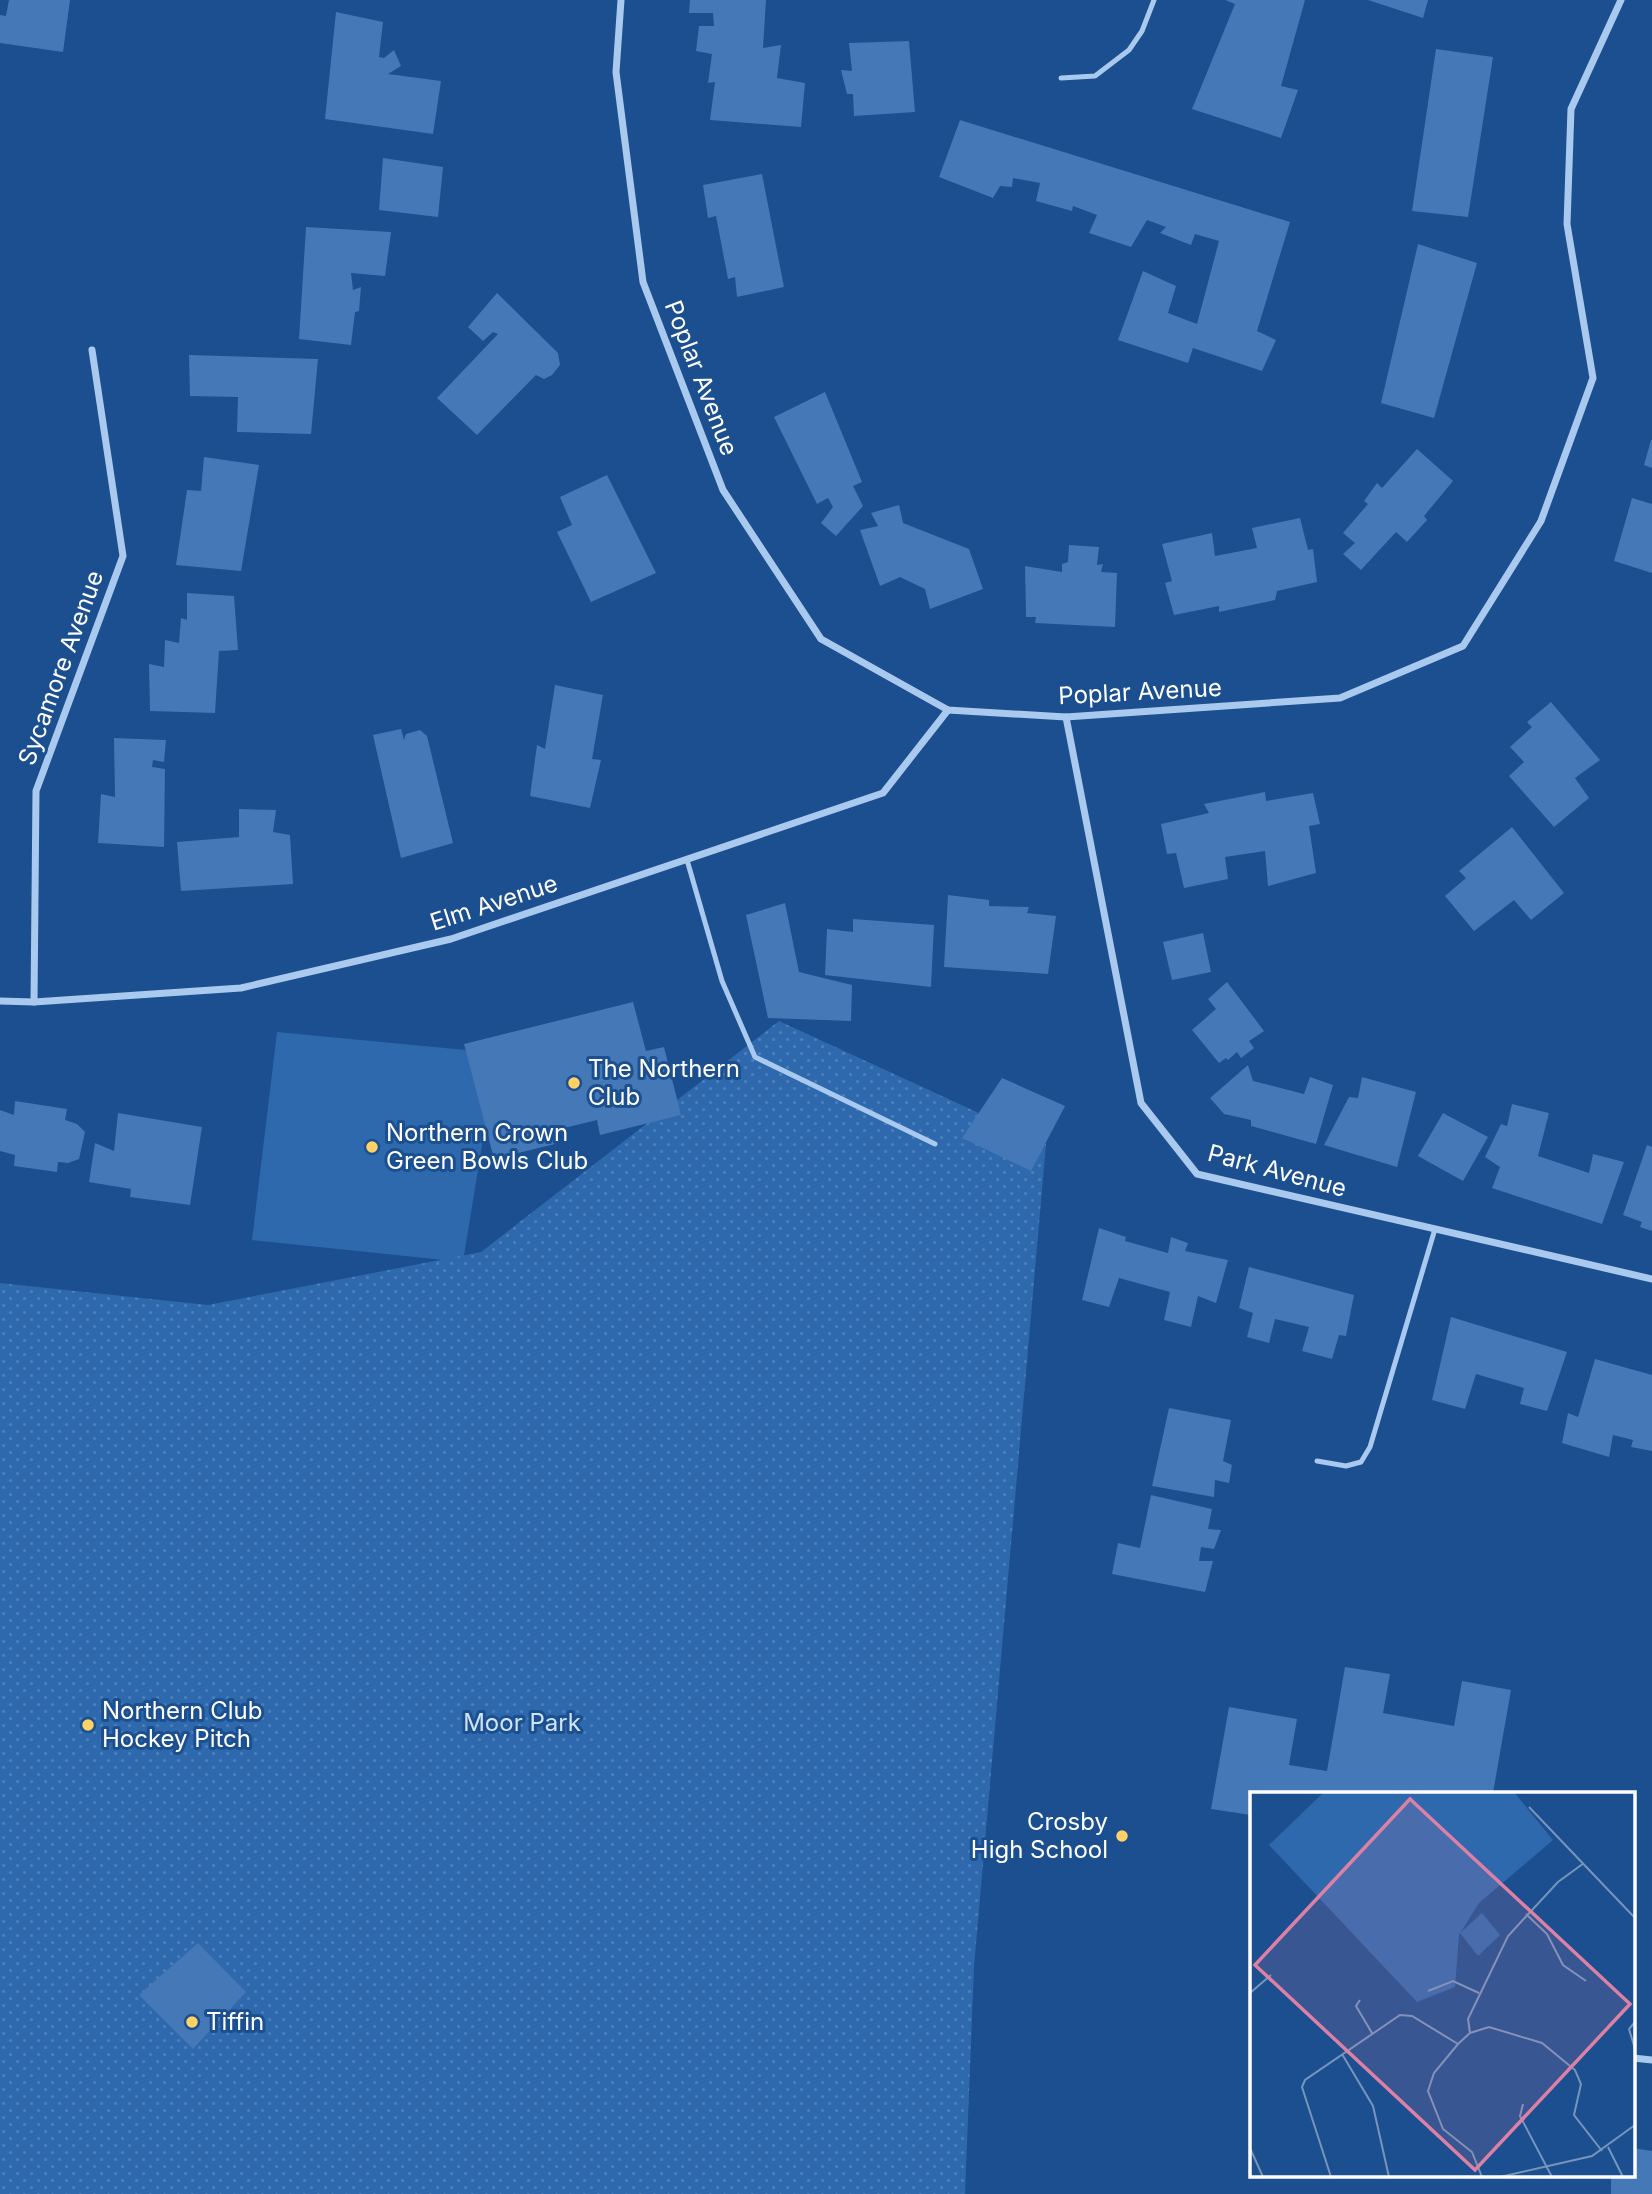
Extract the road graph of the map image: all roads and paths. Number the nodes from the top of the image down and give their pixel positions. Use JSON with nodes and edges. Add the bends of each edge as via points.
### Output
{"nodes":[{"id":1,"x":621,"y":0,"type":"edge"},
{"id":2,"x":1154,"y":0,"type":"edge"},
{"id":3,"x":1620,"y":0,"type":"edge"},
{"id":4,"x":1061,"y":78,"type":"dead end"},
{"id":5,"x":92,"y":350,"type":"dead end"},
{"id":6,"x":948,"y":710,"type":"junction"},
{"id":7,"x":1066,"y":717,"type":"junction"},
{"id":8,"x":687,"y":860,"type":"junction"},
{"id":9,"x":0,"y":1001,"type":"edge"},
{"id":10,"x":34,"y":1002,"type":"junction"},
{"id":11,"x":935,"y":1144,"type":"dead end"},
{"id":12,"x":1435,"y":1229,"type":"junction"},
{"id":13,"x":1652,"y":1279,"type":"edge"},
{"id":14,"x":1317,"y":1461,"type":"dead end"},
{"id":15,"x":1634,"y":2058,"type":"edge"},
{"id":16,"x":1652,"y":2060,"type":"edge"}],
"edges":[{"from":1,"to":6,"type":"street","name":"Poplar Avenue","via":[[616,72],[643,282],[723,490],[821,639]]},
{"from":2,"to":4,"type":"lane","via":[[1129,50],[1095,76]]},
{"from":3,"to":7,"type":"street","name":"Poplar Avenue","via":[[1571,109],[1567,224],[1593,378],[1541,521],[1463,646],[1340,698]]},
{"from":5,"to":10,"type":"street","name":"Sycamore Avenue","via":[[123,556],[36,791]]},
{"from":6,"to":7,"type":"street","name":"Poplar Avenue"},
{"from":6,"to":8,"type":"street","name":"Elm Avenue","via":[[883,793]]},
{"from":7,"to":12,"type":"street","name":"Park Avenue","via":[[1141,1103],[1197,1174]]},
{"from":8,"to":10,"type":"street","name":"Elm Avenue","via":[[451,939],[241,988]]},
{"from":8,"to":11,"type":"lane","via":[[722,981],[755,1056]]},
{"from":9,"to":10,"type":"street","name":"Elm Avenue"},
{"from":12,"to":13,"type":"street","name":"Park Avenue"},
{"from":12,"to":14,"type":"lane","via":[[1370,1447],[1361,1462],[1346,1466]]},
{"from":15,"to":16,"type":"street"}]}
